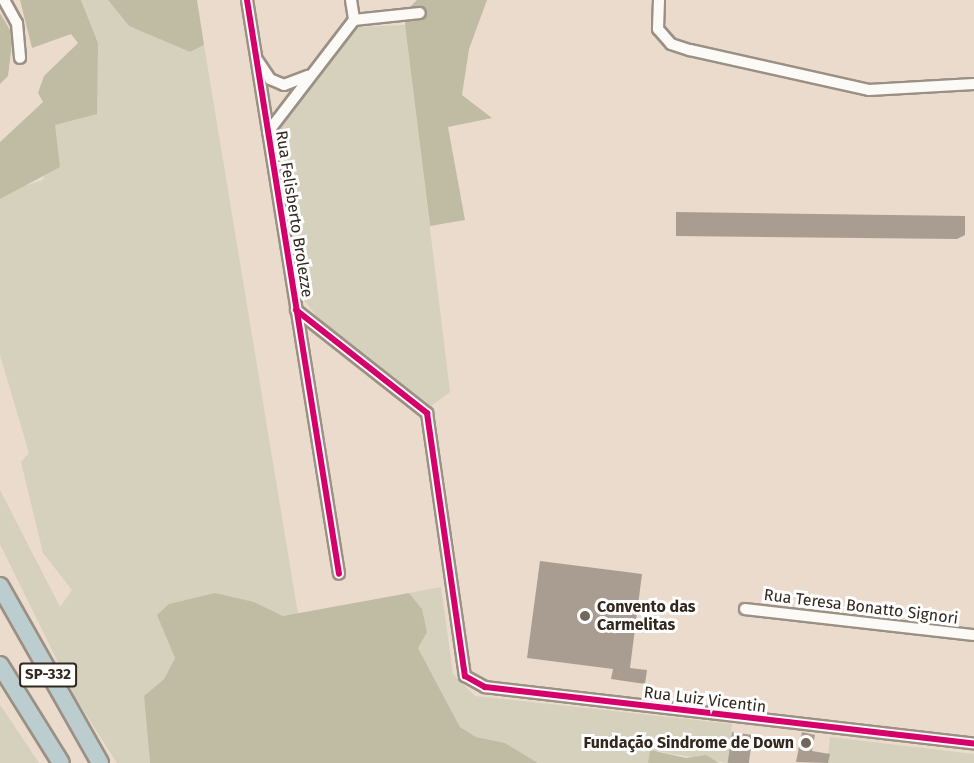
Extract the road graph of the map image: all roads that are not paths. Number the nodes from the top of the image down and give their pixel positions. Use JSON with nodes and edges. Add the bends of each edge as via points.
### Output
{"nodes":[{"id":1,"x":4,"y":0,"type":"edge"},
{"id":2,"x":247,"y":0,"type":"edge"},
{"id":3,"x":351,"y":0,"type":"edge"},
{"id":4,"x":659,"y":0,"type":"edge"},
{"id":5,"x":420,"y":13,"type":"dead end"},
{"id":6,"x":354,"y":20,"type":"junction"},
{"id":7,"x":20,"y":58,"type":"dead end"},
{"id":8,"x":256,"y":59,"type":"junction"},
{"id":9,"x":315,"y":71,"type":"junction"},
{"id":10,"x":974,"y":84,"type":"edge"},
{"id":11,"x":268,"y":132,"type":"junction"},
{"id":12,"x":296,"y":310,"type":"junction"},
{"id":13,"x":339,"y":574,"type":"dead end"},
{"id":14,"x":0,"y":586,"type":"edge"},
{"id":15,"x":745,"y":609,"type":"dead end"},
{"id":16,"x":974,"y":635,"type":"edge"},
{"id":17,"x":0,"y":665,"type":"edge"},
{"id":18,"x":974,"y":744,"type":"edge"},
{"id":19,"x":61,"y":763,"type":"edge"},
{"id":20,"x":100,"y":763,"type":"edge"}],
"edges":[{"from":1,"to":7,"type":"street","via":[[17,23]]},
{"from":2,"to":8,"type":"street","name":"Rua Felisberto Brolezze"},
{"from":3,"to":6,"type":"street"},
{"from":4,"to":10,"type":"street","via":[[658,29],[671,44],[869,90]]},
{"from":5,"to":6,"type":"street"},
{"from":6,"to":9,"type":"street"},
{"from":8,"to":9,"type":"street","via":[[270,79],[284,85],[299,83]]},
{"from":8,"to":11,"type":"street","name":"Rua Felisberto Brolezze"},
{"from":9,"to":11,"type":"street"},
{"from":11,"to":12,"type":"street","name":"Rua Felisberto Brolezze"},
{"from":12,"to":13,"type":"street","name":"Rua Felisberto Brolezze"},
{"from":12,"to":18,"type":"street","name":"Rua Luiz Vicentin","via":[[427,412],[465,676],[485,687]]},
{"from":14,"to":20,"type":"highway","number":"SP-332"},
{"from":15,"to":16,"type":"street","name":"Rua Teresa Bonatto Signori"},
{"from":17,"to":19,"type":"highway","number":"SP-332"}]}
